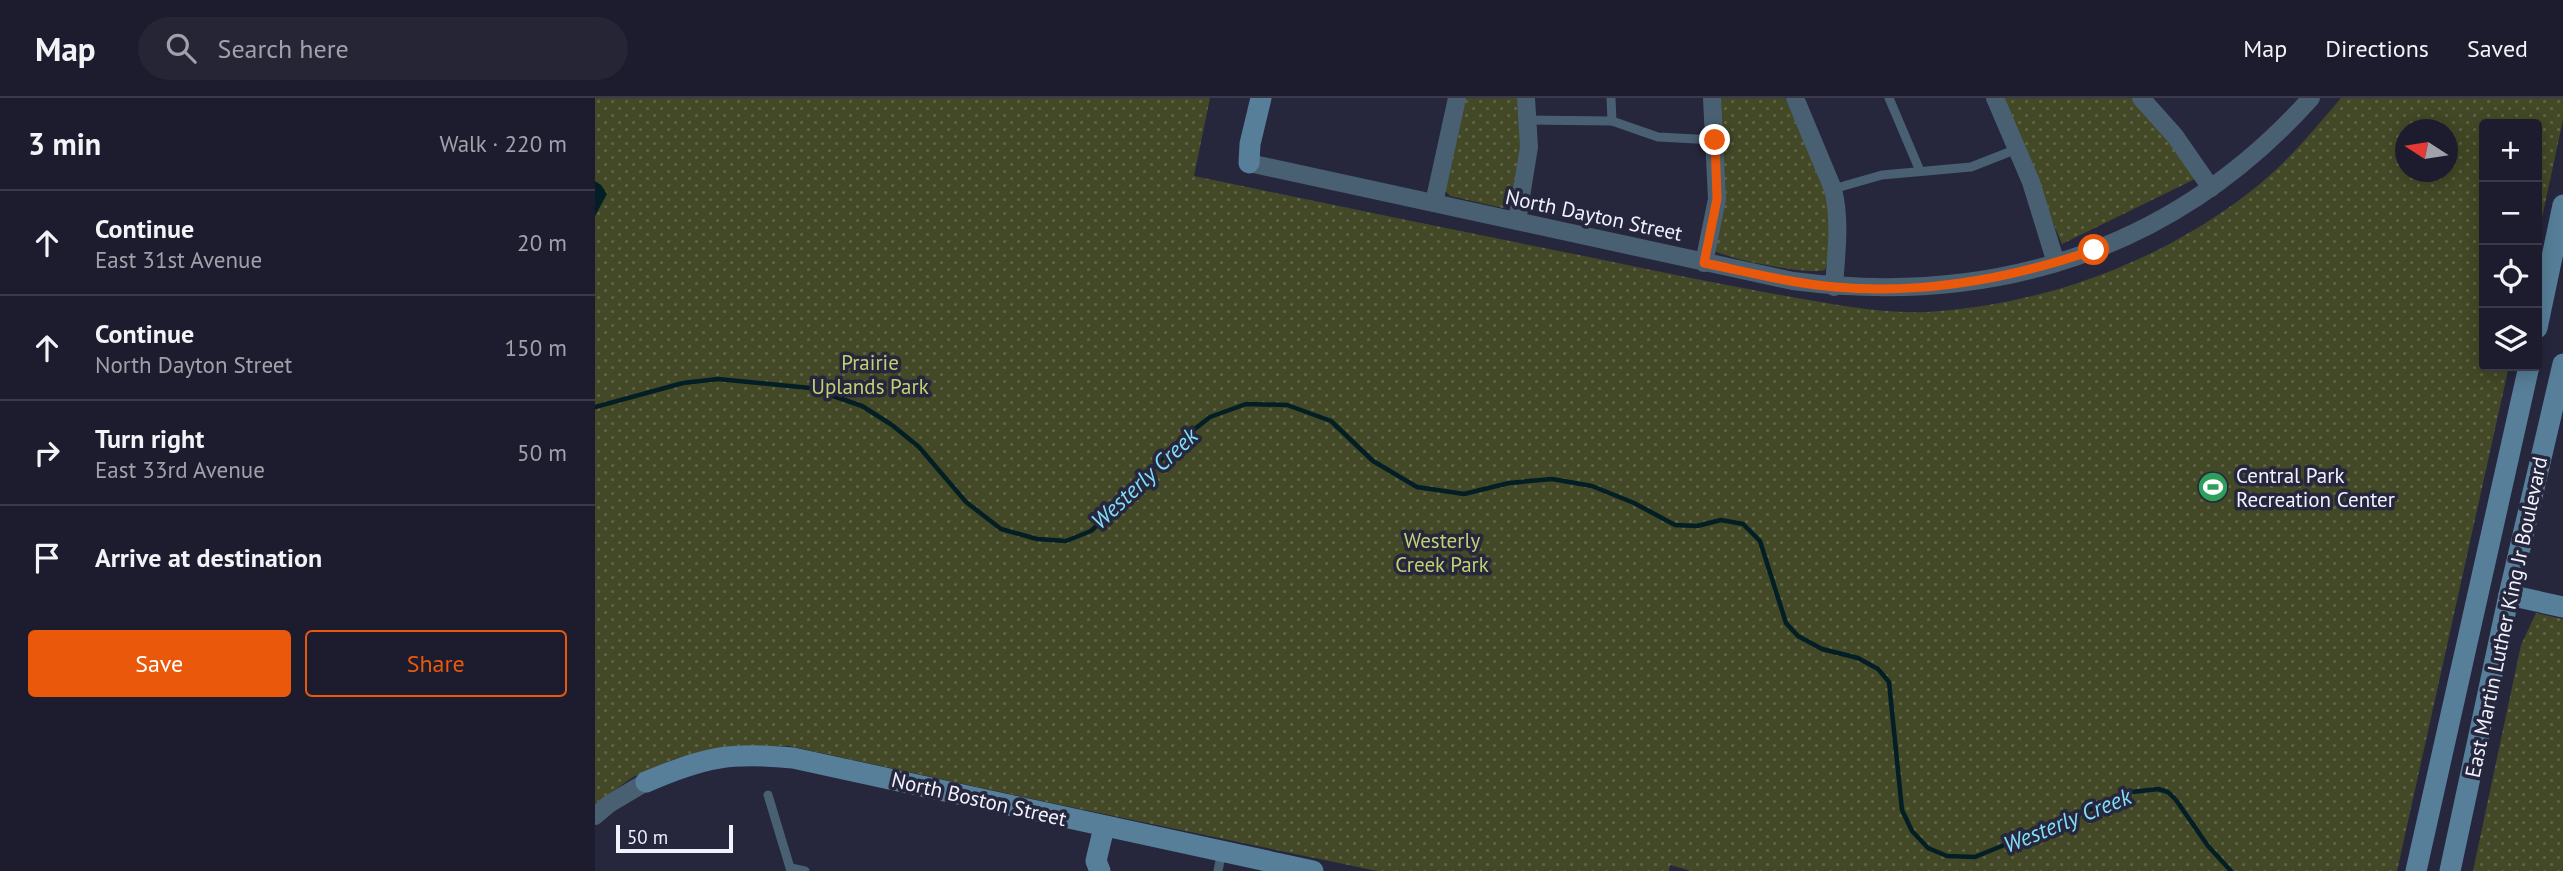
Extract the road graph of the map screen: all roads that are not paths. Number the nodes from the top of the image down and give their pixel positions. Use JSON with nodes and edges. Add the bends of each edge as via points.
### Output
{"nodes":[{"id":1,"x":1261,"y":98,"type":"edge"},
{"id":2,"x":1457,"y":98,"type":"edge"},
{"id":3,"x":1526,"y":98,"type":"edge"},
{"id":4,"x":1611,"y":98,"type":"edge"},
{"id":5,"x":1712,"y":98,"type":"edge"},
{"id":6,"x":1795,"y":98,"type":"edge"},
{"id":7,"x":1889,"y":98,"type":"edge"},
{"id":8,"x":1995,"y":98,"type":"edge"},
{"id":9,"x":2141,"y":98,"type":"edge"},
{"id":10,"x":2311,"y":98,"type":"edge"},
{"id":11,"x":1527,"y":120,"type":"junction"},
{"id":12,"x":1612,"y":121,"type":"junction"},
{"id":13,"x":1715,"y":140,"type":"junction"},
{"id":14,"x":2017,"y":149,"type":"junction"},
{"id":15,"x":1249,"y":163,"type":"joint"},
{"id":16,"x":1920,"y":171,"type":"junction"},
{"id":17,"x":2211,"y":188,"type":"junction"},
{"id":18,"x":1833,"y":189,"type":"junction"},
{"id":19,"x":1434,"y":203,"type":"junction"},
{"id":20,"x":2563,"y":205,"type":"edge"},
{"id":21,"x":1517,"y":221,"type":"junction"},
{"id":22,"x":1704,"y":263,"type":"junction"},
{"id":23,"x":2056,"y":263,"type":"junction"},
{"id":24,"x":1834,"y":287,"type":"junction"},
{"id":25,"x":2541,"y":308,"type":"edge"},
{"id":26,"x":2563,"y":365,"type":"edge"},
{"id":27,"x":2527,"y":376,"type":"edge"},
{"id":28,"x":2559,"y":394,"type":"edge"},
{"id":29,"x":2509,"y":595,"type":"junction"},
{"id":30,"x":2563,"y":607,"type":"edge"},
{"id":31,"x":646,"y":782,"type":"joint"},
{"id":32,"x":768,"y":795,"type":"dead end"},
{"id":33,"x":595,"y":816,"type":"edge"},
{"id":34,"x":1104,"y":827,"type":"junction"},
{"id":35,"x":1220,"y":861,"type":"edge"},
{"id":36,"x":1095,"y":868,"type":"edge"},
{"id":37,"x":791,"y":869,"type":"edge"},
{"id":38,"x":805,"y":871,"type":"edge"},
{"id":39,"x":1313,"y":871,"type":"edge"},
{"id":40,"x":2416,"y":871,"type":"edge"},
{"id":41,"x":2450,"y":871,"type":"edge"}],
"edges":[{"from":1,"to":15,"type":"main road"},
{"from":2,"to":19,"type":"street"},
{"from":3,"to":11,"type":"street"},
{"from":4,"to":12,"type":"lane"},
{"from":5,"to":13,"type":"street"},
{"from":6,"to":18,"type":"street"},
{"from":7,"to":16,"type":"lane"},
{"from":8,"to":14,"type":"street"},
{"from":9,"to":17,"type":"street","via":[[2175,136]]},
{"from":10,"to":17,"type":"street","name":"North Dayton Street","via":[[2282,130]]},
{"from":11,"to":12,"type":"lane"},
{"from":11,"to":21,"type":"street","via":[[1529,147]]},
{"from":12,"to":13,"type":"lane","via":[[1658,137]]},
{"from":13,"to":22,"type":"street","via":[[1717,199]]},
{"from":14,"to":16,"type":"lane","via":[[1971,167]]},
{"from":14,"to":23,"type":"street"},
{"from":15,"to":19,"type":"street","name":"North Dayton Street"},
{"from":16,"to":18,"type":"lane","via":[[1882,175]]},
{"from":17,"to":23,"type":"street","name":"North Dayton Street","via":[[2130,234]]},
{"from":18,"to":24,"type":"street","via":[[1839,225]]},
{"from":19,"to":21,"type":"street","name":"North Dayton Street"},
{"from":20,"to":25,"type":"main road"},
{"from":21,"to":22,"type":"street","name":"North Dayton Street"},
{"from":22,"to":24,"type":"street","name":"North Dayton Street"},
{"from":23,"to":24,"type":"street","name":"North Dayton Street","via":[[1963,284]]},
{"from":26,"to":28,"type":"main road","name":"East Martin Luther King Jr Boulevard"},
{"from":27,"to":28,"type":"main road"},
{"from":27,"to":40,"type":"main road","name":"East Martin Luther King Jr Boulevard"},
{"from":28,"to":29,"type":"main road","name":"East Martin Luther King Jr Boulevard"},
{"from":29,"to":30,"type":"main road"},
{"from":29,"to":41,"type":"main road","name":"East Martin Luther King Jr Boulevard"},
{"from":31,"to":33,"type":"street"},
{"from":31,"to":34,"type":"main road","name":"North Boston Street","via":[[715,757],[793,758]]},
{"from":32,"to":37,"type":"lane"},
{"from":34,"to":35,"type":"main road","name":"North Boston Street"},
{"from":34,"to":36,"type":"main road"},
{"from":35,"to":39,"type":"main road","name":"North Boston Street"},
{"from":37,"to":38,"type":"lane"}]}
